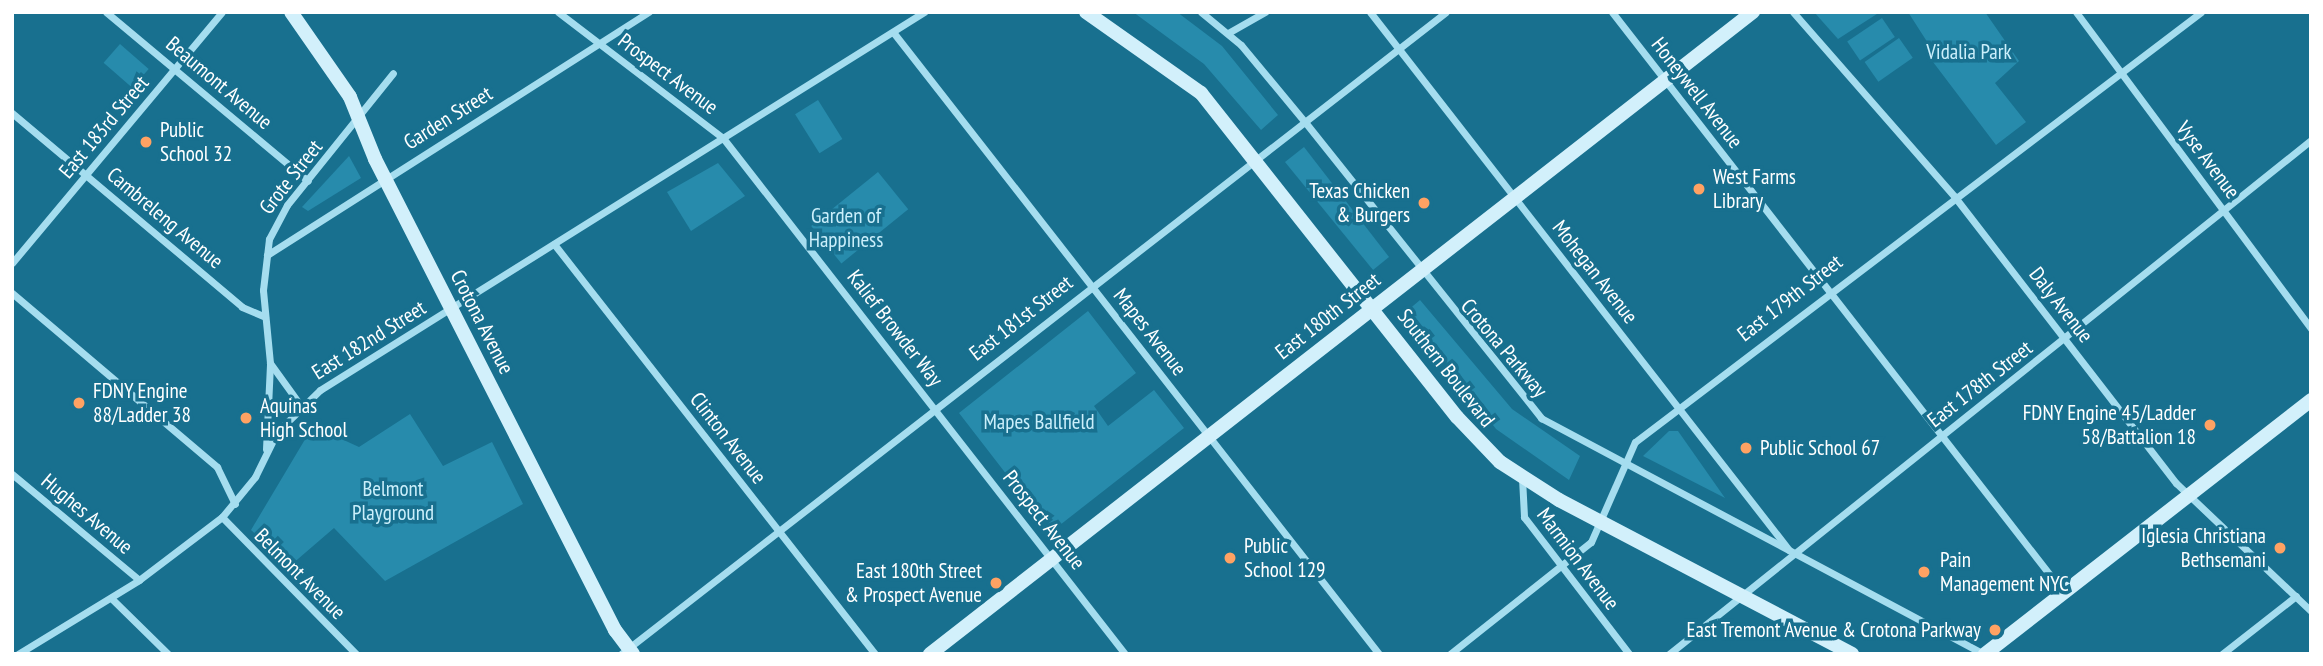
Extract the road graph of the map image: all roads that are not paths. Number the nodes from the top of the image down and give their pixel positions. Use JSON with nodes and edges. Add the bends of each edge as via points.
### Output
{"nodes":[{"id":1,"x":106,"y":12,"type":"edge"},
{"id":2,"x":222,"y":12,"type":"edge"},
{"id":3,"x":290,"y":12,"type":"edge"},
{"id":4,"x":558,"y":12,"type":"edge"},
{"id":5,"x":649,"y":12,"type":"edge"},
{"id":6,"x":924,"y":12,"type":"edge"},
{"id":7,"x":1086,"y":12,"type":"edge"},
{"id":8,"x":1201,"y":12,"type":"edge"},
{"id":9,"x":1265,"y":12,"type":"edge"},
{"id":10,"x":1370,"y":12,"type":"edge"},
{"id":11,"x":1446,"y":12,"type":"edge"},
{"id":12,"x":1612,"y":12,"type":"edge"},
{"id":13,"x":1753,"y":12,"type":"edge"},
{"id":14,"x":1793,"y":12,"type":"edge"},
{"id":15,"x":2076,"y":12,"type":"edge"},
{"id":16,"x":2201,"y":12,"type":"edge"},
{"id":17,"x":893,"y":32,"type":"junction"},
{"id":18,"x":1228,"y":33,"type":"junction"},
{"id":19,"x":599,"y":43,"type":"junction"},
{"id":20,"x":1398,"y":49,"type":"junction"},
{"id":21,"x":175,"y":69,"type":"junction"},
{"id":22,"x":2121,"y":72,"type":"junction"},
{"id":23,"x":393,"y":73,"type":"dead end"},
{"id":24,"x":1664,"y":79,"type":"junction"},
{"id":25,"x":12,"y":113,"type":"edge"},
{"id":26,"x":357,"y":116,"type":"junction"},
{"id":27,"x":1305,"y":122,"type":"junction"},
{"id":28,"x":723,"y":138,"type":"junction"},
{"id":29,"x":2311,"y":140,"type":"edge"},
{"id":30,"x":1254,"y":158,"type":"junction"},
{"id":31,"x":86,"y":175,"type":"junction"},
{"id":32,"x":384,"y":178,"type":"junction"},
{"id":33,"x":309,"y":181,"type":"junction"},
{"id":34,"x":1954,"y":196,"type":"junction"},
{"id":35,"x":1514,"y":197,"type":"junction"},
{"id":36,"x":2226,"y":214,"type":"junction"},
{"id":37,"x":554,"y":244,"type":"junction"},
{"id":38,"x":267,"y":255,"type":"junction"},
{"id":39,"x":12,"y":263,"type":"edge"},
{"id":40,"x":1419,"y":271,"type":"junction"},
{"id":41,"x":1091,"y":285,"type":"junction"},
{"id":42,"x":1828,"y":291,"type":"junction"},
{"id":43,"x":12,"y":293,"type":"edge"},
{"id":44,"x":452,"y":309,"type":"junction"},
{"id":45,"x":1373,"y":309,"type":"junction"},
{"id":46,"x":265,"y":317,"type":"junction"},
{"id":47,"x":2311,"y":330,"type":"edge"},
{"id":48,"x":2066,"y":339,"type":"junction"},
{"id":49,"x":270,"y":363,"type":"junction"},
{"id":50,"x":2311,"y":400,"type":"edge"},
{"id":51,"x":301,"y":405,"type":"junction"},
{"id":52,"x":935,"y":408,"type":"junction"},
{"id":53,"x":1678,"y":408,"type":"junction"},
{"id":54,"x":1209,"y":435,"type":"junction"},
{"id":55,"x":1942,"y":435,"type":"junction"},
{"id":56,"x":267,"y":449,"type":"junction"},
{"id":57,"x":1623,"y":465,"type":"junction"},
{"id":58,"x":12,"y":474,"type":"edge"},
{"id":59,"x":1522,"y":478,"type":"junction"},
{"id":60,"x":2189,"y":495,"type":"junction"},
{"id":61,"x":235,"y":504,"type":"junction"},
{"id":62,"x":222,"y":517,"type":"junction"},
{"id":63,"x":1599,"y":521,"type":"junction"},
{"id":64,"x":778,"y":531,"type":"junction"},
{"id":65,"x":1792,"y":553,"type":"junction"},
{"id":66,"x":1052,"y":558,"type":"junction"},
{"id":67,"x":1561,"y":566,"type":"junction"},
{"id":68,"x":139,"y":580,"type":"junction"},
{"id":69,"x":2064,"y":593,"type":"junction"},
{"id":70,"x":1741,"y":595,"type":"junction"},
{"id":71,"x":2296,"y":596,"type":"junction"},
{"id":72,"x":111,"y":598,"type":"junction"},
{"id":73,"x":2311,"y":611,"type":"edge"},
{"id":74,"x":627,"y":652,"type":"edge"},
{"id":75,"x":18,"y":654,"type":"edge"},
{"id":76,"x":168,"y":654,"type":"edge"},
{"id":77,"x":356,"y":654,"type":"edge"},
{"id":78,"x":875,"y":654,"type":"edge"},
{"id":79,"x":930,"y":654,"type":"edge"},
{"id":80,"x":1125,"y":654,"type":"edge"},
{"id":81,"x":1379,"y":654,"type":"edge"},
{"id":82,"x":1450,"y":654,"type":"edge"},
{"id":83,"x":1629,"y":654,"type":"edge"},
{"id":84,"x":1669,"y":654,"type":"edge"},
{"id":85,"x":1852,"y":654,"type":"edge"},
{"id":86,"x":1984,"y":654,"type":"edge"},
{"id":87,"x":2222,"y":654,"type":"edge"}],
"edges":[{"from":1,"to":21,"type":"street","name":"Beaumont Avenue"},
{"from":2,"to":21,"type":"street","name":"East 183rd Street"},
{"from":3,"to":26,"type":"main road","name":"Crotona Avenue"},
{"from":4,"to":19,"type":"street","name":"Prospect Avenue"},
{"from":5,"to":19,"type":"street","name":"Garden Street"},
{"from":6,"to":17,"type":"street","name":"East 182nd Street"},
{"from":7,"to":30,"type":"main road","name":"Southern Boulevard","via":[[1184,78]]},
{"from":8,"to":18,"type":"street","name":"Crotona Parkway"},
{"from":9,"to":18,"type":"street"},
{"from":10,"to":20,"type":"street","name":"Mohegan Avenue"},
{"from":11,"to":20,"type":"street","name":"East 181st Street"},
{"from":12,"to":24,"type":"street","name":"Honeywell Avenue"},
{"from":13,"to":24,"type":"main road","name":"East 180th Street"},
{"from":14,"to":34,"type":"street","name":"Daly Avenue"},
{"from":15,"to":22,"type":"street","name":"Vyse Avenue"},
{"from":16,"to":22,"type":"street","name":"East 179th Street"},
{"from":17,"to":28,"type":"street","name":"East 182nd Street"},
{"from":17,"to":41,"type":"street","name":"Mapes Avenue"},
{"from":18,"to":27,"type":"street","name":"Crotona Parkway"},
{"from":19,"to":28,"type":"street","name":"Prospect Avenue"},
{"from":19,"to":32,"type":"street","name":"Garden Street"},
{"from":20,"to":27,"type":"street","name":"East 181st Street"},
{"from":20,"to":35,"type":"street","name":"Mohegan Avenue"},
{"from":21,"to":31,"type":"street","name":"East 183rd Street"},
{"from":21,"to":33,"type":"street","name":"Beaumont Avenue"},
{"from":22,"to":34,"type":"street","name":"East 179th Street"},
{"from":22,"to":36,"type":"street","name":"Vyse Avenue"},
{"from":23,"to":26,"type":"street","name":"Grote Street"},
{"from":24,"to":35,"type":"main road","name":"East 180th Street"},
{"from":24,"to":42,"type":"street","name":"Honeywell Avenue"},
{"from":25,"to":31,"type":"street","name":"Cambreleng Avenue"},
{"from":26,"to":32,"type":"main road","name":"Crotona Avenue"},
{"from":26,"to":33,"type":"street","name":"Grote Street"},
{"from":27,"to":30,"type":"street","name":"East 181st Street"},
{"from":27,"to":40,"type":"street","name":"Crotona Parkway"},
{"from":28,"to":37,"type":"street","name":"East 182nd Street"},
{"from":28,"to":52,"type":"street","name":"Kalief Browder Way"},
{"from":29,"to":36,"type":"street","name":"East 178th Street"},
{"from":30,"to":41,"type":"street","name":"East 181st Street"},
{"from":30,"to":45,"type":"main road","name":"Southern Boulevard"},
{"from":31,"to":39,"type":"street","name":"East 183rd Street"},
{"from":31,"to":46,"type":"street","name":"Cambreleng Avenue","via":[[242,307]]},
{"from":32,"to":38,"type":"street","name":"Garden Street"},
{"from":32,"to":44,"type":"main road","name":"Crotona Avenue"},
{"from":33,"to":38,"type":"street","name":"Grote Street","via":[[274,224]]},
{"from":34,"to":42,"type":"street","name":"East 179th Street"},
{"from":34,"to":48,"type":"street","name":"Daly Avenue"},
{"from":35,"to":40,"type":"main road","name":"East 180th Street"},
{"from":35,"to":53,"type":"street","name":"Mohegan Avenue"},
{"from":36,"to":47,"type":"street","name":"Vyse Avenue"},
{"from":36,"to":48,"type":"street","name":"East 178th Street"},
{"from":37,"to":44,"type":"street","name":"East 182nd Street"},
{"from":37,"to":64,"type":"street","name":"Clinton Avenue"},
{"from":38,"to":46,"type":"street","name":"Grote Street"},
{"from":40,"to":45,"type":"main road","name":"East 180th Street"},
{"from":40,"to":57,"type":"street","name":"Crotona Parkway","via":[[1541,418]]},
{"from":41,"to":52,"type":"street","name":"East 181st Street"},
{"from":41,"to":54,"type":"street","name":"Mapes Avenue"},
{"from":42,"to":53,"type":"street","name":"East 179th Street"},
{"from":42,"to":55,"type":"street","name":"Honeywell Avenue"},
{"from":43,"to":61,"type":"street","via":[[216,467]]},
{"from":44,"to":51,"type":"street","name":"East 182nd Street"},
{"from":44,"to":74,"type":"main road","name":"Crotona Avenue"},
{"from":45,"to":54,"type":"main road","name":"East 180th Street"},
{"from":45,"to":59,"type":"main road","name":"Southern Boulevard","via":[[1478,443]]},
{"from":46,"to":49,"type":"street","name":"Grote Street"},
{"from":48,"to":55,"type":"street","name":"East 178th Street"},
{"from":48,"to":60,"type":"street","name":"Daly Avenue"},
{"from":49,"to":51,"type":"street"},
{"from":49,"to":56,"type":"street","name":"Grote Street"},
{"from":50,"to":60,"type":"main road"},
{"from":51,"to":56,"type":"street","name":"East 182nd Street"},
{"from":52,"to":64,"type":"street","name":"East 181st Street"},
{"from":52,"to":66,"type":"street","name":"Prospect Avenue"},
{"from":53,"to":57,"type":"street","name":"East 179th Street","via":[[1635,442]]},
{"from":53,"to":65,"type":"street","name":"Mohegan Avenue"},
{"from":54,"to":66,"type":"main road","name":"East 180th Street"},
{"from":54,"to":81,"type":"street","name":"Mapes Avenue"},
{"from":55,"to":65,"type":"street","name":"East 178th Street"},
{"from":55,"to":69,"type":"street","name":"Honeywell Avenue"},
{"from":56,"to":61,"type":"street","name":"East 182nd Street"},
{"from":57,"to":63,"type":"street","name":"East 179th Street"},
{"from":57,"to":65,"type":"street","name":"Crotona Parkway"},
{"from":58,"to":68,"type":"street","name":"Hughes Avenue"},
{"from":59,"to":63,"type":"main road","name":"Southern Boulevard"},
{"from":59,"to":67,"type":"street","name":"Marmion Avenue","via":[[1521,512]]},
{"from":60,"to":69,"type":"main road"},
{"from":60,"to":71,"type":"street","name":"Daly Avenue"},
{"from":61,"to":62,"type":"street","name":"East 182nd Street"},
{"from":62,"to":68,"type":"street","name":"East 182nd Street"},
{"from":62,"to":77,"type":"street","name":"Belmont Avenue"},
{"from":63,"to":67,"type":"street","name":"East 179th Street","via":[[1591,542]]},
{"from":63,"to":70,"type":"main road","name":"Southern Boulevard"},
{"from":64,"to":74,"type":"street","name":"East 181st Street"},
{"from":64,"to":78,"type":"street","name":"Clinton Avenue"},
{"from":65,"to":70,"type":"street","name":"East 178th Street"},
{"from":65,"to":86,"type":"street","name":"Crotona Parkway"},
{"from":66,"to":79,"type":"main road","name":"East 180th Street"},
{"from":66,"to":80,"type":"street","name":"Prospect Avenue"},
{"from":67,"to":82,"type":"street","name":"East 179th Street"},
{"from":67,"to":83,"type":"street","name":"Marmion Avenue"},
{"from":68,"to":72,"type":"street","name":"East 182nd Street"},
{"from":69,"to":86,"type":"main road"},
{"from":70,"to":84,"type":"street","name":"East 178th Street"},
{"from":70,"to":85,"type":"main road","name":"Southern Boulevard"},
{"from":71,"to":73,"type":"street","name":"Daly Avenue"},
{"from":71,"to":87,"type":"street"},
{"from":72,"to":75,"type":"street","name":"East 182nd Street"},
{"from":72,"to":76,"type":"street"}]}
